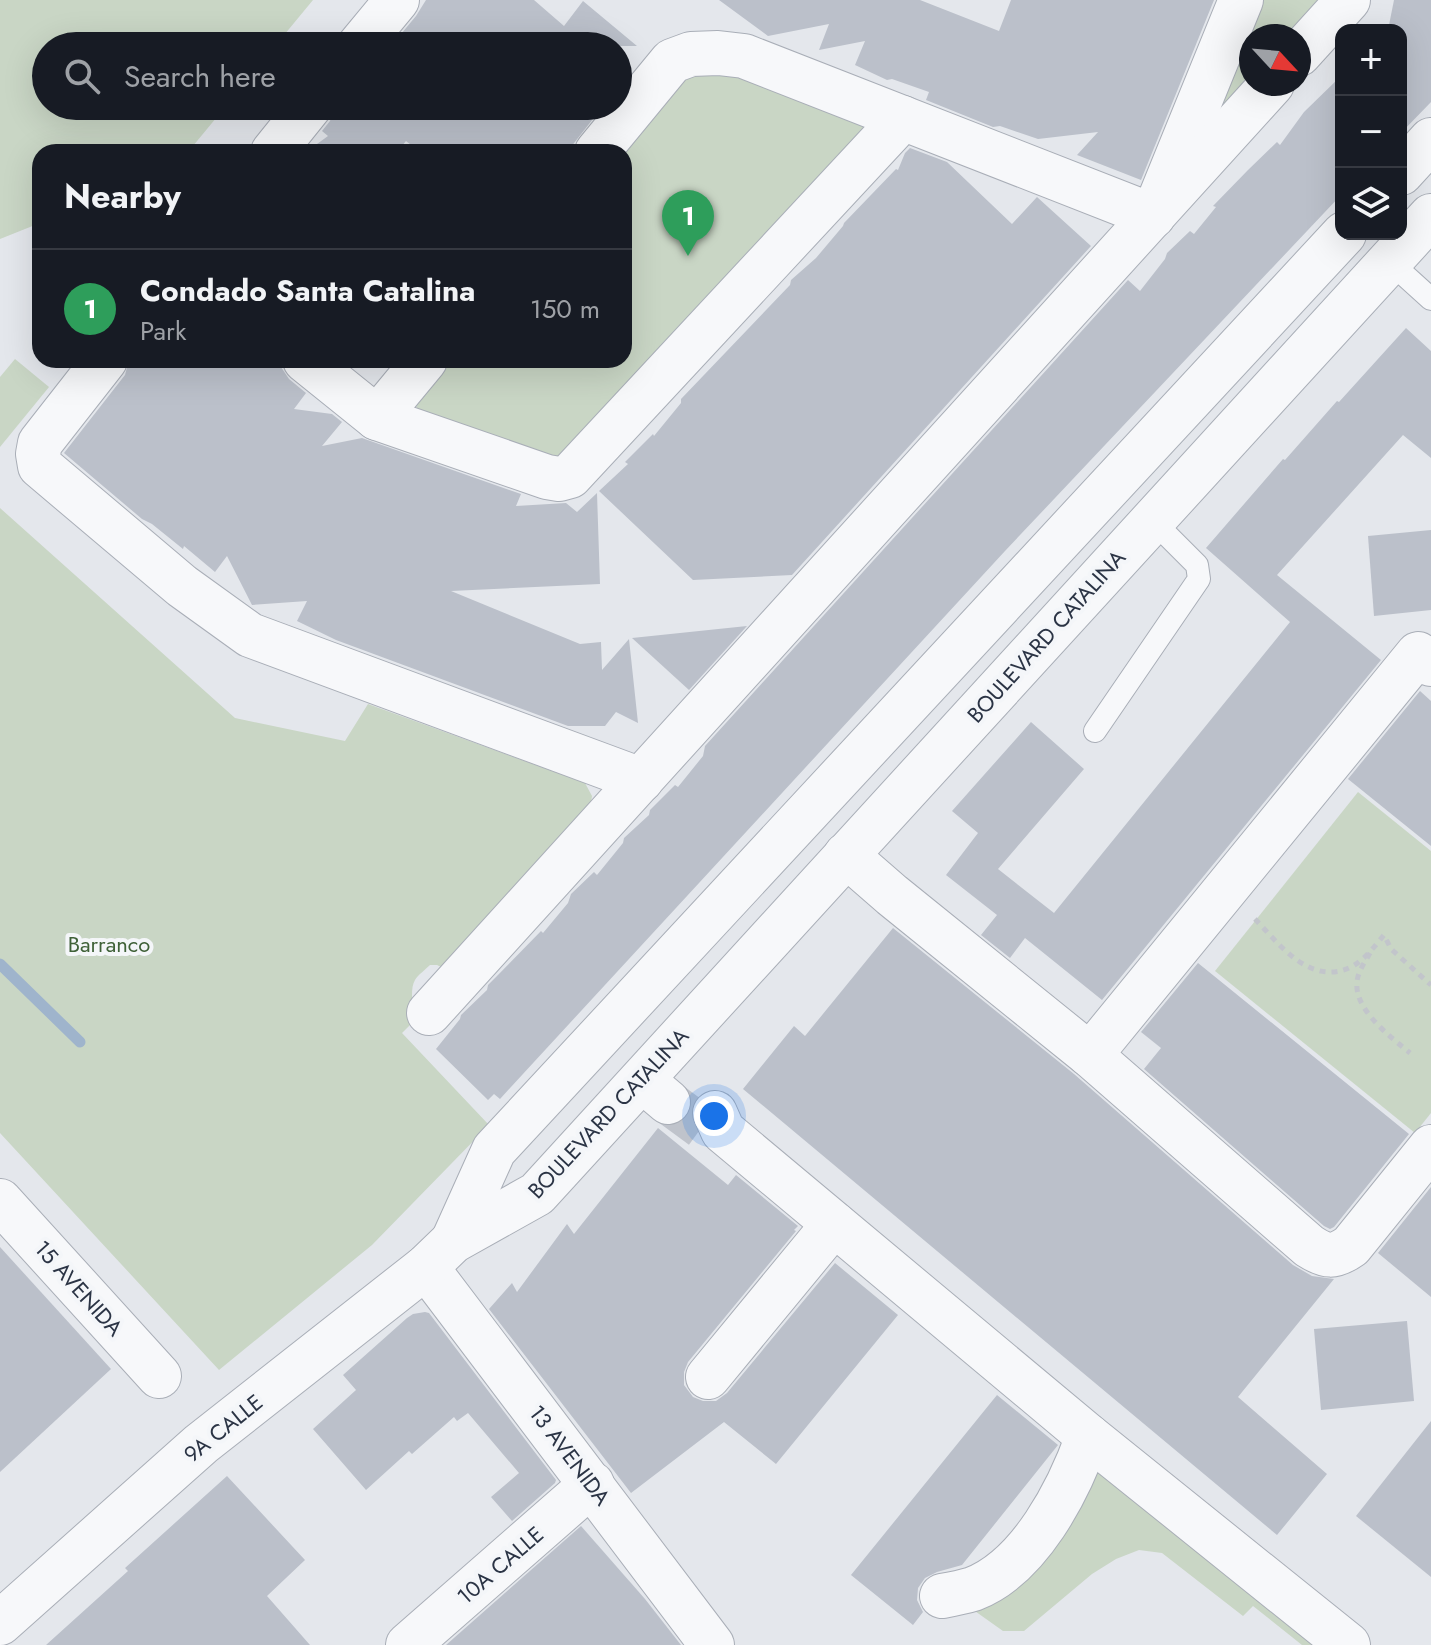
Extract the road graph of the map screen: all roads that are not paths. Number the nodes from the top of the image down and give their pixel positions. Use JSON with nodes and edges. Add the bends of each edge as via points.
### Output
{"nodes":[{"id":1,"x":397,"y":0,"type":"edge"},
{"id":2,"x":1241,"y":0,"type":"edge"},
{"id":3,"x":1348,"y":0,"type":"edge"},
{"id":4,"x":371,"y":32,"type":"edge"},
{"id":5,"x":1311,"y":41,"type":"edge"},
{"id":6,"x":1261,"y":96,"type":"edge"},
{"id":7,"x":632,"y":110,"type":"edge"},
{"id":8,"x":903,"y":118,"type":"junction"},
{"id":9,"x":299,"y":120,"type":"edge"},
{"id":10,"x":623,"y":120,"type":"edge"},
{"id":11,"x":1431,"y":140,"type":"edge"},
{"id":12,"x":279,"y":144,"type":"edge"},
{"id":13,"x":604,"y":144,"type":"edge"},
{"id":14,"x":1406,"y":168,"type":"edge"},
{"id":15,"x":1153,"y":216,"type":"junction"},
{"id":16,"x":1431,"y":216,"type":"edge"},
{"id":17,"x":1338,"y":240,"type":"edge"},
{"id":18,"x":1389,"y":261,"type":"junction"},
{"id":19,"x":1431,"y":299,"type":"edge"},
{"id":20,"x":99,"y":368,"type":"edge"},
{"id":21,"x":315,"y":368,"type":"edge"},
{"id":22,"x":418,"y":368,"type":"edge"},
{"id":23,"x":377,"y":418,"type":"junction"},
{"id":24,"x":1152,"y":520,"type":"junction"},
{"id":25,"x":1431,"y":664,"type":"edge"},
{"id":26,"x":1095,"y":731,"type":"dead end"},
{"id":27,"x":641,"y":780,"type":"junction"},
{"id":28,"x":846,"y":855,"type":"junction"},
{"id":29,"x":429,"y":1013,"type":"dead end"},
{"id":30,"x":1090,"y":1055,"type":"junction"},
{"id":31,"x":685,"y":1099,"type":"junction"},
{"id":32,"x":1431,"y":1147,"type":"edge"},
{"id":33,"x":0,"y":1201,"type":"edge"},
{"id":34,"x":834,"y":1224,"type":"junction"},
{"id":35,"x":440,"y":1254,"type":"junction"},
{"id":36,"x":159,"y":1376,"type":"dead end"},
{"id":37,"x":708,"y":1377,"type":"dead end"},
{"id":38,"x":1088,"y":1436,"type":"junction"},
{"id":39,"x":592,"y":1484,"type":"junction"},
{"id":40,"x":942,"y":1596,"type":"dead end"},
{"id":41,"x":0,"y":1623,"type":"edge"},
{"id":42,"x":408,"y":1645,"type":"edge"},
{"id":43,"x":712,"y":1645,"type":"edge"},
{"id":44,"x":1348,"y":1645,"type":"edge"}],
"edges":[{"from":1,"to":4,"type":"street"},
{"from":2,"to":15,"type":"street"},
{"from":3,"to":5,"type":"street"},
{"from":6,"to":15,"type":"street"},
{"from":7,"to":8,"type":"street","via":[[672,61],[718,53],[744,56]]},
{"from":8,"to":15,"type":"street"},
{"from":8,"to":23,"type":"street","via":[[570,476],[547,477]]},
{"from":9,"to":12,"type":"street"},
{"from":10,"to":13,"type":"street"},
{"from":11,"to":14,"type":"street"},
{"from":15,"to":27,"type":"street"},
{"from":16,"to":18,"type":"street","name":"BOULEVARD CATALINA"},
{"from":17,"to":35,"type":"street","via":[[494,1150]]},
{"from":18,"to":19,"type":"lane"},
{"from":18,"to":24,"type":"street","name":"BOULEVARD CATALINA"},
{"from":20,"to":27,"type":"street","via":[[40,443],[40,466],[182,586],[250,635]]},
{"from":21,"to":23,"type":"street"},
{"from":22,"to":23,"type":"street"},
{"from":24,"to":26,"type":"lane","via":[[1197,565],[1199,579]]},
{"from":24,"to":28,"type":"street","name":"BOULEVARD CATALINA"},
{"from":25,"to":30,"type":"street","via":[[1418,654]]},
{"from":27,"to":29,"type":"street"},
{"from":28,"to":30,"type":"street"},
{"from":28,"to":31,"type":"street","name":"BOULEVARD CATALINA"},
{"from":30,"to":32,"type":"street","via":[[1320,1253],[1331,1255],[1351,1246]]},
{"from":31,"to":34,"type":"street"},
{"from":31,"to":35,"type":"street","name":"BOULEVARD CATALINA"},
{"from":33,"to":36,"type":"street","name":"15 AVENIDA"},
{"from":34,"to":37,"type":"street"},
{"from":34,"to":38,"type":"street"},
{"from":35,"to":39,"type":"street","name":"13 AVENIDA"},
{"from":35,"to":41,"type":"street","name":"9A CALLE","via":[[201,1444]]},
{"from":38,"to":40,"type":"street","via":[[1057,1506],[1023,1551],[975,1588]]},
{"from":38,"to":44,"type":"street"},
{"from":39,"to":42,"type":"street","name":"10A CALLE"},
{"from":39,"to":43,"type":"street","name":"13 AVENIDA"}]}
